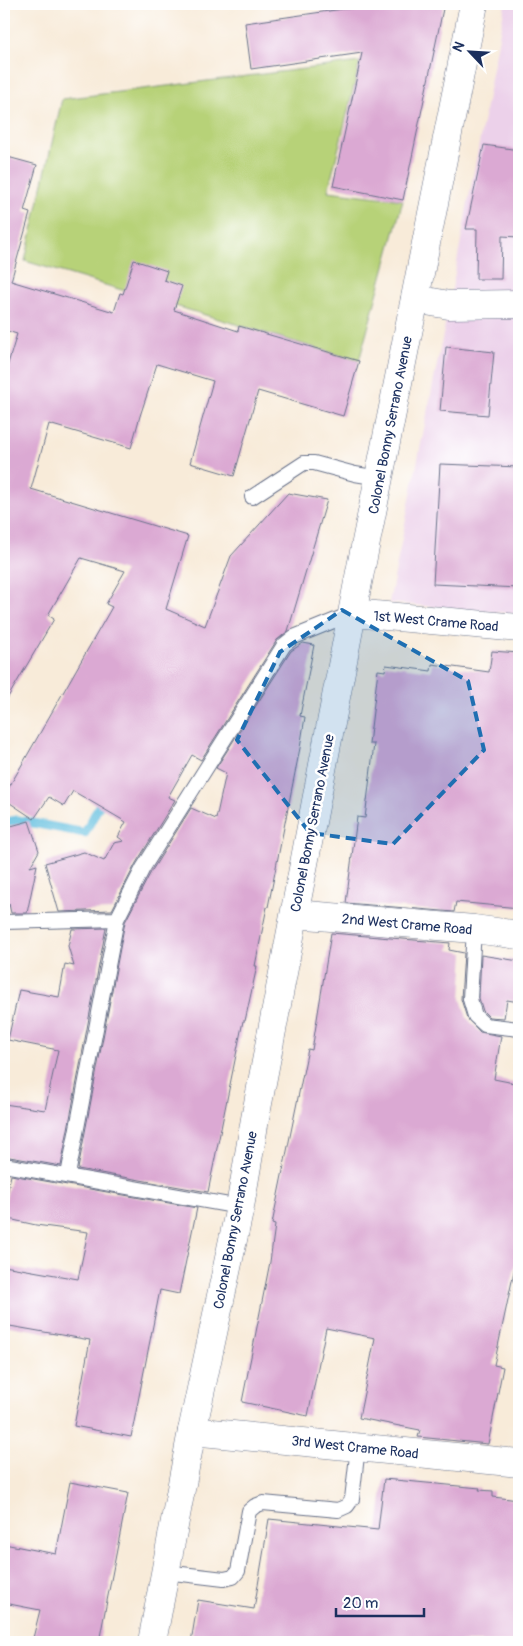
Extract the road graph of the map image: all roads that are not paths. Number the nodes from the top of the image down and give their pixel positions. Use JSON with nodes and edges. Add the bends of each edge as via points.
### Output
{"nodes":[{"id":1,"x":474,"y":4,"type":"edge"},
{"id":2,"x":415,"y":299,"type":"junction"},
{"id":3,"x":519,"y":304,"type":"edge"},
{"id":4,"x":379,"y":478,"type":"junction"},
{"id":5,"x":252,"y":497,"type":"dead end"},
{"id":6,"x":353,"y":613,"type":"junction"},
{"id":7,"x":519,"y":628,"type":"edge"},
{"id":8,"x":295,"y":914,"type":"junction"},
{"id":9,"x":117,"y":919,"type":"junction"},
{"id":10,"x":4,"y":922,"type":"edge"},
{"id":11,"x":474,"y":930,"type":"junction"},
{"id":12,"x":519,"y":935,"type":"edge"},
{"id":13,"x":519,"y":1029,"type":"edge"},
{"id":14,"x":4,"y":1165,"type":"edge"},
{"id":15,"x":68,"y":1175,"type":"junction"},
{"id":16,"x":240,"y":1207,"type":"junction"},
{"id":17,"x":192,"y":1431,"type":"junction"},
{"id":18,"x":358,"y":1447,"type":"junction"},
{"id":19,"x":519,"y":1463,"type":"edge"},
{"id":20,"x":165,"y":1572,"type":"junction"},
{"id":21,"x":152,"y":1642,"type":"edge"}],
"edges":[{"from":1,"to":2,"type":"main road","name":"Colonel Bonny Serrano Avenue"},
{"from":2,"to":3,"type":"main road","via":[[449,305]]},
{"from":2,"to":4,"type":"main road","name":"Colonel Bonny Serrano Avenue"},
{"from":4,"to":5,"type":"lane","via":[[304,463]]},
{"from":4,"to":6,"type":"main road","name":"Colonel Bonny Serrano Avenue"},
{"from":6,"to":7,"type":"main road","name":"1st West Crame Road"},
{"from":6,"to":8,"type":"main road","name":"Colonel Bonny Serrano Avenue"},
{"from":6,"to":9,"type":"lane","via":[[294,637],[284,645],[143,868]]},
{"from":8,"to":11,"type":"main road","name":"2nd West Crame Road"},
{"from":8,"to":16,"type":"main road","name":"Colonel Bonny Serrano Avenue"},
{"from":9,"to":10,"type":"lane"},
{"from":9,"to":15,"type":"lane"},
{"from":11,"to":12,"type":"main road","name":"2nd West Crame Road"},
{"from":11,"to":13,"type":"lane","via":[[470,999],[474,1016],[485,1024]]},
{"from":14,"to":15,"type":"lane"},
{"from":15,"to":16,"type":"lane"},
{"from":16,"to":17,"type":"main road","name":"Colonel Bonny Serrano Avenue"},
{"from":17,"to":18,"type":"main road","name":"3rd West Crame Road"},
{"from":17,"to":20,"type":"main road","name":"Colonel Bonny Serrano Avenue"},
{"from":18,"to":19,"type":"main road","name":"3rd West Crame Road"},
{"from":18,"to":20,"type":"lane","via":[[352,1499],[347,1506],[338,1510],[264,1503],[254,1506],[249,1511],[238,1571],[233,1577],[224,1580]]},
{"from":20,"to":21,"type":"main road","name":"Colonel Bonny Serrano Avenue"}]}
